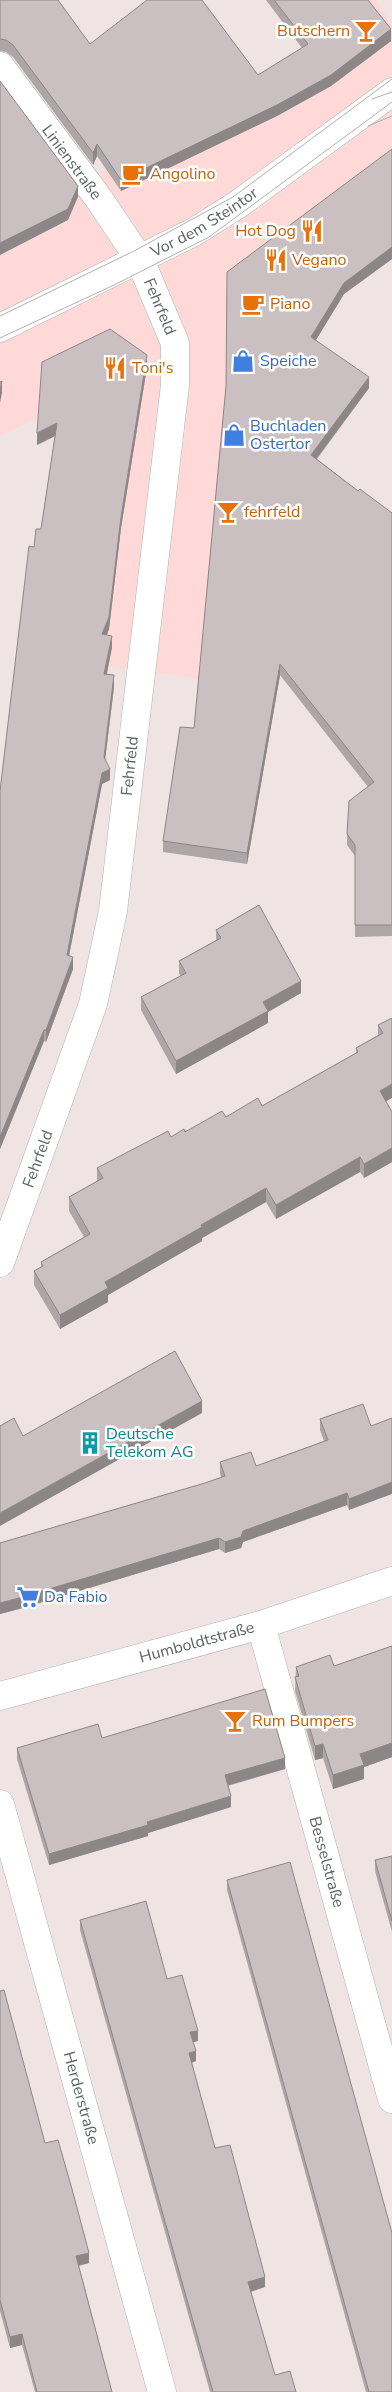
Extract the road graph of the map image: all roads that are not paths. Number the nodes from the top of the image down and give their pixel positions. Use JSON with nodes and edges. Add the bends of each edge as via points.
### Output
{"nodes":[{"id":1,"x":0,"y":66,"type":"edge"},
{"id":2,"x":392,"y":92,"type":"edge"},
{"id":3,"x":140,"y":260,"type":"junction"},
{"id":4,"x":0,"y":328,"type":"edge"},
{"id":5,"x":0,"y":1263,"type":"edge"},
{"id":6,"x":392,"y":1581,"type":"edge"},
{"id":7,"x":261,"y":1625,"type":"junction"},
{"id":8,"x":0,"y":1696,"type":"edge"},
{"id":9,"x":0,"y":1804,"type":"edge"},
{"id":10,"x":392,"y":2100,"type":"edge"},
{"id":11,"x":162,"y":2392,"type":"edge"}],
"edges":[{"from":1,"to":3,"type":"street","name":"Linienstraße"},
{"from":2,"to":3,"type":"street","name":"Vor dem Steintor","via":[[237,205]]},
{"from":3,"to":4,"type":"street","name":"Vor dem Steintor"},
{"from":3,"to":5,"type":"street","name":"Fehrfeld","via":[[175,343],[176,385],[113,911],[93,1004]]},
{"from":6,"to":7,"type":"street","name":"Humboldtstraße"},
{"from":7,"to":8,"type":"street","name":"Humboldtstraße"},
{"from":7,"to":10,"type":"street","name":"Besselstraße"},
{"from":9,"to":11,"type":"street","name":"Herderstraße"}]}
